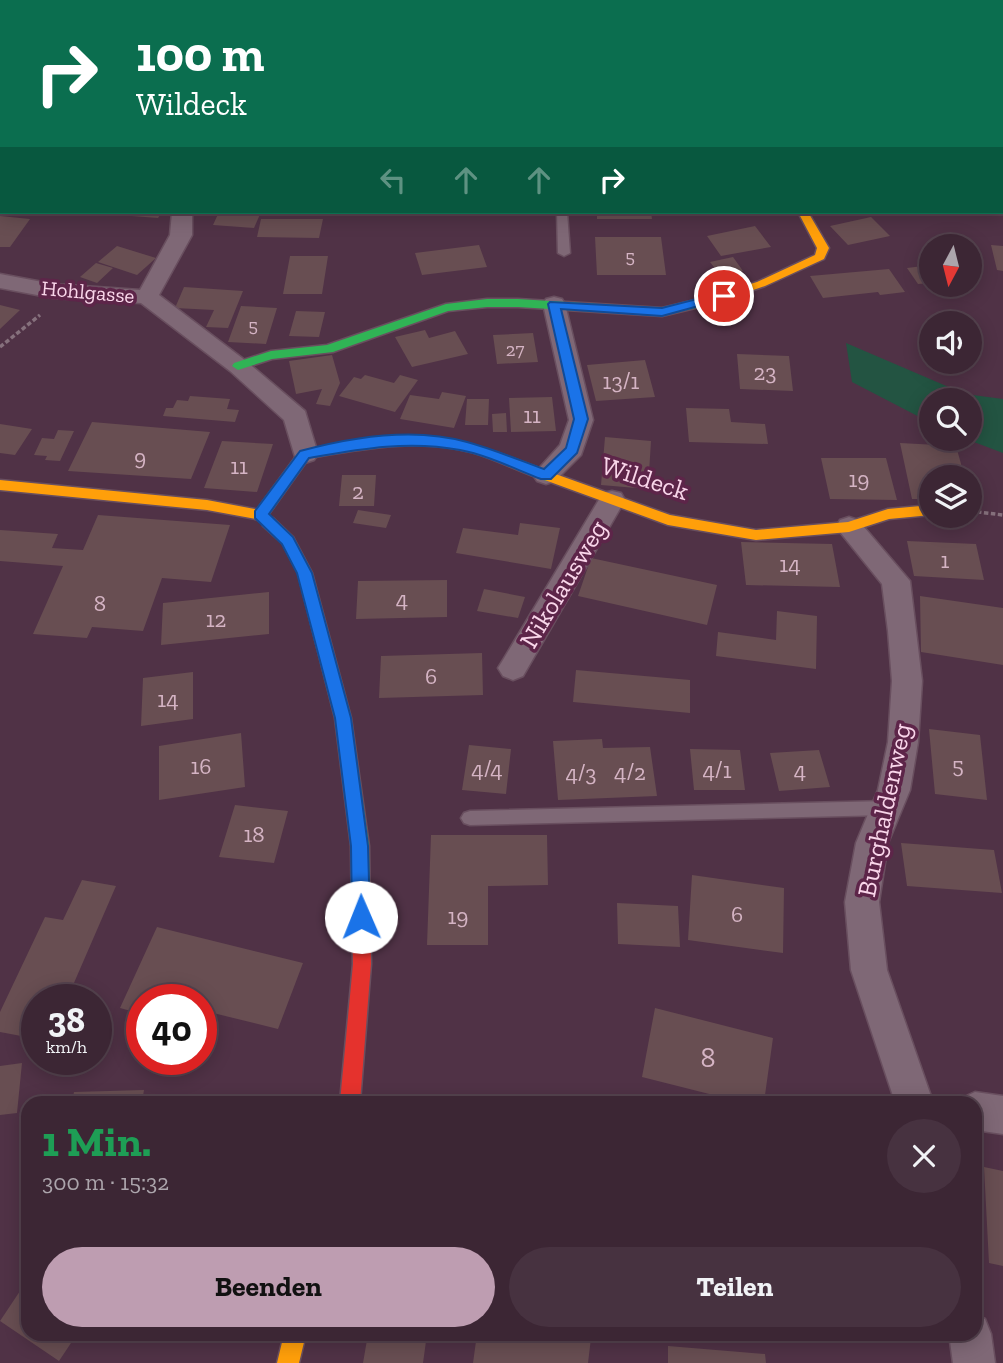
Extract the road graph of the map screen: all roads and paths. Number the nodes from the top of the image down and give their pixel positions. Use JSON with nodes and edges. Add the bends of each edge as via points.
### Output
{"nodes":[{"id":1,"x":182,"y":214,"type":"edge"},
{"id":2,"x":562,"y":214,"type":"edge"},
{"id":3,"x":804,"y":214,"type":"edge"},
{"id":4,"x":564,"y":253,"type":"dead end"},
{"id":5,"x":0,"y":281,"type":"edge"},
{"id":6,"x":148,"y":296,"type":"junction"},
{"id":7,"x":554,"y":304,"type":"junction"},
{"id":8,"x":19,"y":331,"type":"dead end"},
{"id":9,"x":0,"y":347,"type":"edge"},
{"id":10,"x":238,"y":366,"type":"junction"},
{"id":11,"x":305,"y":454,"type":"junction"},
{"id":12,"x":546,"y":475,"type":"junction"},
{"id":13,"x":0,"y":485,"type":"edge"},
{"id":14,"x":612,"y":500,"type":"junction"},
{"id":15,"x":919,"y":511,"type":"edge"},
{"id":16,"x":982,"y":513,"type":"edge"},
{"id":17,"x":260,"y":515,"type":"junction"},
{"id":18,"x":1003,"y":515,"type":"edge"},
{"id":19,"x":849,"y":527,"type":"junction"},
{"id":20,"x":513,"y":668,"type":"dead end"},
{"id":21,"x":887,"y":808,"type":"junction"},
{"id":22,"x":470,"y":818,"type":"dead end"},
{"id":23,"x":350,"y":1096,"type":"edge"},
{"id":24,"x":912,"y":1096,"type":"edge"},
{"id":25,"x":982,"y":1112,"type":"edge"},
{"id":26,"x":1003,"y":1115,"type":"edge"},
{"id":27,"x":293,"y":1341,"type":"edge"},
{"id":28,"x":971,"y":1341,"type":"edge"},
{"id":29,"x":288,"y":1363,"type":"edge"},
{"id":30,"x":974,"y":1363,"type":"edge"}],
"edges":[{"from":1,"to":6,"type":"street","via":[[181,235]]},
{"from":2,"to":4,"type":"lane"},
{"from":3,"to":7,"type":"street","via":[[823,248],[820,257],[761,284],[662,312]]},
{"from":5,"to":6,"type":"street","name":"Hohlgasse","via":[[53,291]]},
{"from":6,"to":10,"type":"street","name":"Hohlgasse"},
{"from":7,"to":10,"type":"street","via":[[446,308],[329,349],[271,355]]},
{"from":7,"to":12,"type":"street","via":[[581,419],[572,449]]},
{"from":8,"to":9,"type":"path"},
{"from":10,"to":11,"type":"street","via":[[296,417]]},
{"from":11,"to":12,"type":"street","name":"Wildeck","via":[[414,440],[463,445]]},
{"from":11,"to":17,"type":"street"},
{"from":12,"to":14,"type":"street","name":"Wildeck"},
{"from":13,"to":17,"type":"street","via":[[207,505]]},
{"from":14,"to":19,"type":"street","name":"Wildeck","via":[[668,520],[756,535]]},
{"from":14,"to":20,"type":"street","name":"Nikolausweg"},
{"from":15,"to":19,"type":"street","name":"Wildeck","via":[[888,514]]},
{"from":16,"to":18,"type":"path"},
{"from":17,"to":23,"type":"street","via":[[288,541],[305,573],[343,718],[360,846],[362,951]]},
{"from":19,"to":21,"type":"street","name":"Burghaldenweg","via":[[896,581],[907,681],[903,742]]},
{"from":21,"to":22,"type":"lane"},
{"from":21,"to":24,"type":"street","name":"Burghaldenweg","via":[[872,843],[862,902],[869,970]]},
{"from":25,"to":26,"type":"street"},
{"from":27,"to":29,"type":"street"},
{"from":28,"to":30,"type":"street"}]}
